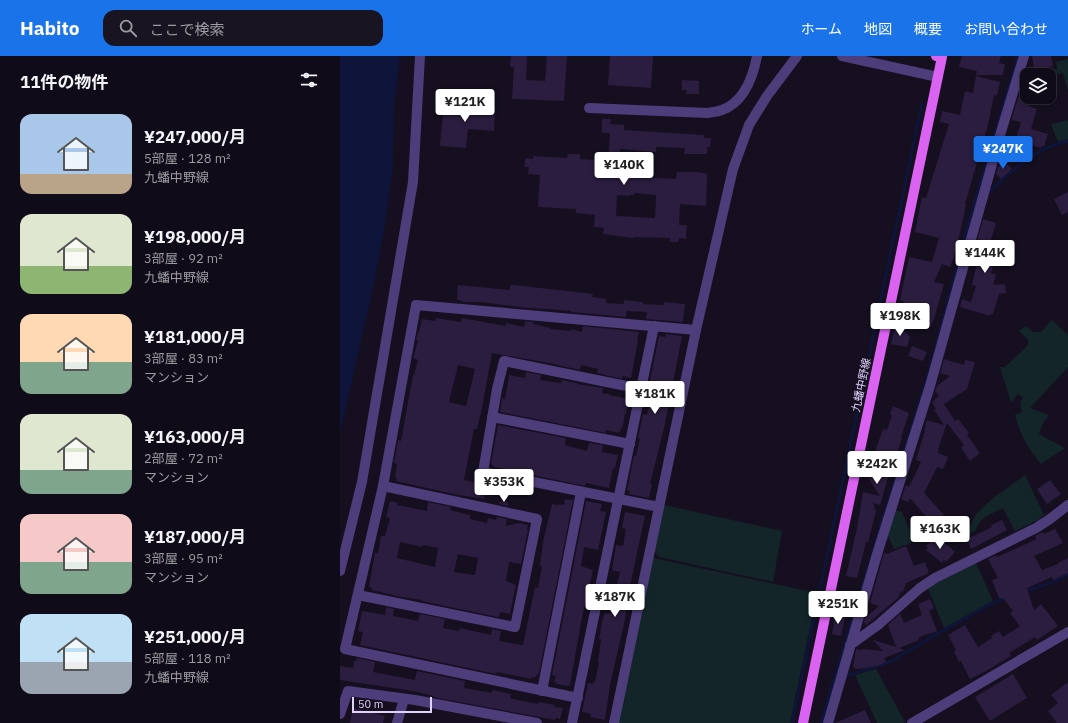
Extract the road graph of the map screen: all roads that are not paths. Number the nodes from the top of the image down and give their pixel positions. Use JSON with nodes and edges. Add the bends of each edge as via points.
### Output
{"nodes":[{"id":1,"x":420,"y":56,"type":"edge"},
{"id":2,"x":757,"y":56,"type":"edge"},
{"id":3,"x":797,"y":56,"type":"edge"},
{"id":4,"x":842,"y":56,"type":"edge"},
{"id":5,"x":940,"y":56,"type":"edge"},
{"id":6,"x":1024,"y":56,"type":"edge"},
{"id":7,"x":938,"y":77,"type":"junction"},
{"id":8,"x":590,"y":108,"type":"dead end"},
{"id":9,"x":654,"y":326,"type":"junction"},
{"id":10,"x":696,"y":330,"type":"junction"},
{"id":11,"x":641,"y":389,"type":"junction"},
{"id":12,"x":492,"y":417,"type":"junction"},
{"id":13,"x":630,"y":444,"type":"junction"},
{"id":14,"x":383,"y":486,"type":"junction"},
{"id":15,"x":581,"y":492,"type":"junction"},
{"id":16,"x":619,"y":499,"type":"junction"},
{"id":17,"x":1068,"y":505,"type":"edge"},
{"id":18,"x":659,"y":507,"type":"junction"},
{"id":19,"x":340,"y":571,"type":"edge"},
{"id":20,"x":358,"y":595,"type":"junction"},
{"id":21,"x":1068,"y":632,"type":"edge"},
{"id":22,"x":850,"y":645,"type":"junction"},
{"id":23,"x":344,"y":691,"type":"edge"},
{"id":24,"x":542,"y":691,"type":"junction"},
{"id":25,"x":578,"y":698,"type":"junction"},
{"id":26,"x":404,"y":699,"type":"junction"},
{"id":27,"x":340,"y":714,"type":"edge"},
{"id":28,"x":496,"y":719,"type":"edge"},
{"id":29,"x":397,"y":723,"type":"edge"},
{"id":30,"x":537,"y":723,"type":"edge"},
{"id":31,"x":572,"y":723,"type":"edge"},
{"id":32,"x":614,"y":723,"type":"edge"},
{"id":33,"x":803,"y":723,"type":"edge"},
{"id":34,"x":828,"y":723,"type":"edge"},
{"id":35,"x":912,"y":723,"type":"edge"}],
"edges":[{"from":1,"to":19,"type":"street","via":[[413,182],[362,482]]},
{"from":2,"to":8,"type":"street","via":[[747,87],[732,105],[721,110],[706,112]]},
{"from":3,"to":10,"type":"street","via":[[749,125],[728,189]]},
{"from":4,"to":7,"type":"street"},
{"from":5,"to":7,"type":"main road","name":"九蟠中野線"},
{"from":6,"to":22,"type":"street","via":[[930,386]]},
{"from":7,"to":33,"type":"main road","name":"九蟠中野線"},
{"from":9,"to":10,"type":"street"},
{"from":9,"to":11,"type":"street"},
{"from":9,"to":14,"type":"street","via":[[416,305]]},
{"from":10,"to":18,"type":"street"},
{"from":11,"to":12,"type":"street","via":[[504,361]]},
{"from":11,"to":13,"type":"street"},
{"from":12,"to":13,"type":"street"},
{"from":12,"to":15,"type":"street","via":[[483,472]]},
{"from":13,"to":16,"type":"street"},
{"from":14,"to":20,"type":"street"},
{"from":14,"to":20,"type":"street","via":[[536,519],[515,627]]},
{"from":15,"to":16,"type":"street"},
{"from":15,"to":24,"type":"street"},
{"from":16,"to":18,"type":"street"},
{"from":16,"to":25,"type":"street"},
{"from":17,"to":22,"type":"street","via":[[1036,528],[935,578]]},
{"from":18,"to":32,"type":"street"},
{"from":20,"to":24,"type":"street","via":[[344,649]]},
{"from":21,"to":35,"type":"street"},
{"from":22,"to":34,"type":"street"},
{"from":23,"to":26,"type":"street"},
{"from":23,"to":27,"type":"street"},
{"from":24,"to":25,"type":"street"},
{"from":25,"to":31,"type":"street"},
{"from":26,"to":28,"type":"street"},
{"from":26,"to":29,"type":"street"},
{"from":28,"to":30,"type":"street"}]}
